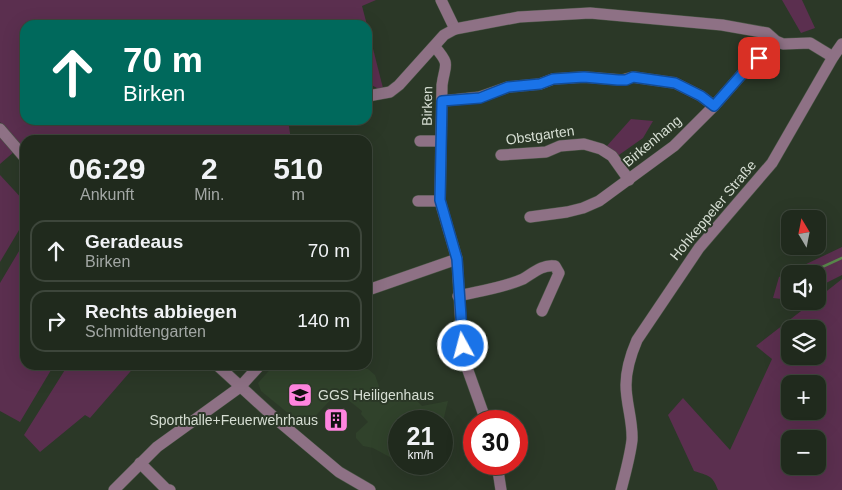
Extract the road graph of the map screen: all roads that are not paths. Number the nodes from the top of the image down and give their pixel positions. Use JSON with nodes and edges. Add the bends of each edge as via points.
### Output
{"nodes":[{"id":1,"x":441,"y":0,"type":"edge"},
{"id":2,"x":455,"y":29,"type":"junction"},
{"id":3,"x":842,"y":44,"type":"edge"},
{"id":4,"x":778,"y":45,"type":"junction"},
{"id":5,"x":435,"y":47,"type":"junction"},
{"id":6,"x":833,"y":57,"type":"junction"},
{"id":7,"x":372,"y":95,"type":"edge"},
{"id":8,"x":442,"y":101,"type":"junction"},
{"id":9,"x":714,"y":106,"type":"junction"},
{"id":10,"x":0,"y":128,"type":"edge"},
{"id":11,"x":420,"y":141,"type":"dead end"},
{"id":12,"x":441,"y":141,"type":"junction"},
{"id":13,"x":20,"y":152,"type":"edge"},
{"id":14,"x":501,"y":156,"type":"dead end"},
{"id":15,"x":629,"y":180,"type":"junction"},
{"id":16,"x":440,"y":200,"type":"junction"},
{"id":17,"x":418,"y":201,"type":"dead end"},
{"id":18,"x":530,"y":217,"type":"dead end"},
{"id":19,"x":457,"y":259,"type":"junction"},
{"id":20,"x":372,"y":289,"type":"edge"},
{"id":21,"x":458,"y":296,"type":"junction"},
{"id":22,"x":542,"y":310,"type":"dead end"},
{"id":23,"x":222,"y":370,"type":"edge"},
{"id":24,"x":255,"y":370,"type":"edge"},
{"id":25,"x":240,"y":386,"type":"junction"},
{"id":26,"x":482,"y":410,"type":"edge"},
{"id":27,"x":140,"y":463,"type":"junction"},
{"id":28,"x":499,"y":475,"type":"edge"},
{"id":29,"x":114,"y":490,"type":"edge"},
{"id":30,"x":170,"y":490,"type":"edge"},
{"id":31,"x":370,"y":490,"type":"edge"},
{"id":32,"x":501,"y":490,"type":"edge"},
{"id":33,"x":621,"y":490,"type":"edge"}],
"edges":[{"from":1,"to":2,"type":"street"},
{"from":2,"to":4,"type":"street","via":[[519,17],[590,13],[722,25],[767,33]]},
{"from":2,"to":5,"type":"street","name":"Birken","via":[[444,35]]},
{"from":3,"to":6,"type":"street","name":"Hohkeppeler Straße"},
{"from":4,"to":6,"type":"street","via":[[810,43]]},
{"from":4,"to":9,"type":"street","name":"Birkenhang","via":[[750,65]]},
{"from":5,"to":7,"type":"street","name":"Birken","via":[[390,92]]},
{"from":5,"to":8,"type":"street","name":"Birken","via":[[447,64]]},
{"from":6,"to":33,"type":"street","name":"Hohkeppeler Straße","via":[[772,163],[699,248],[637,340],[626,377],[632,440]]},
{"from":8,"to":9,"type":"street","via":[[480,98],[508,87],[540,84],[553,79],[626,80],[633,77],[675,83]]},
{"from":8,"to":12,"type":"street","name":"Birken"},
{"from":9,"to":15,"type":"street","name":"Birkenhang","via":[[674,146]]},
{"from":10,"to":13,"type":"street"},
{"from":11,"to":12,"type":"street","name":"Birken"},
{"from":12,"to":16,"type":"street","name":"Birken"},
{"from":14,"to":15,"type":"street","name":"Obstgarten","via":[[584,144],[612,156]]},
{"from":15,"to":18,"type":"street","name":"Birkenhang","via":[[583,208]]},
{"from":16,"to":17,"type":"street"},
{"from":16,"to":19,"type":"street","name":"Birken"},
{"from":19,"to":20,"type":"street"},
{"from":19,"to":21,"type":"street","name":"Birken"},
{"from":21,"to":22,"type":"street","via":[[511,283],[544,266],[555,266],[559,273]]},
{"from":21,"to":26,"type":"street","name":"Birken","via":[[466,365]]},
{"from":23,"to":25,"type":"street"},
{"from":24,"to":25,"type":"street"},
{"from":25,"to":27,"type":"street","via":[[157,446]]},
{"from":25,"to":31,"type":"street","via":[[339,472]]},
{"from":27,"to":29,"type":"street"},
{"from":27,"to":30,"type":"street"},
{"from":28,"to":32,"type":"street"}]}
